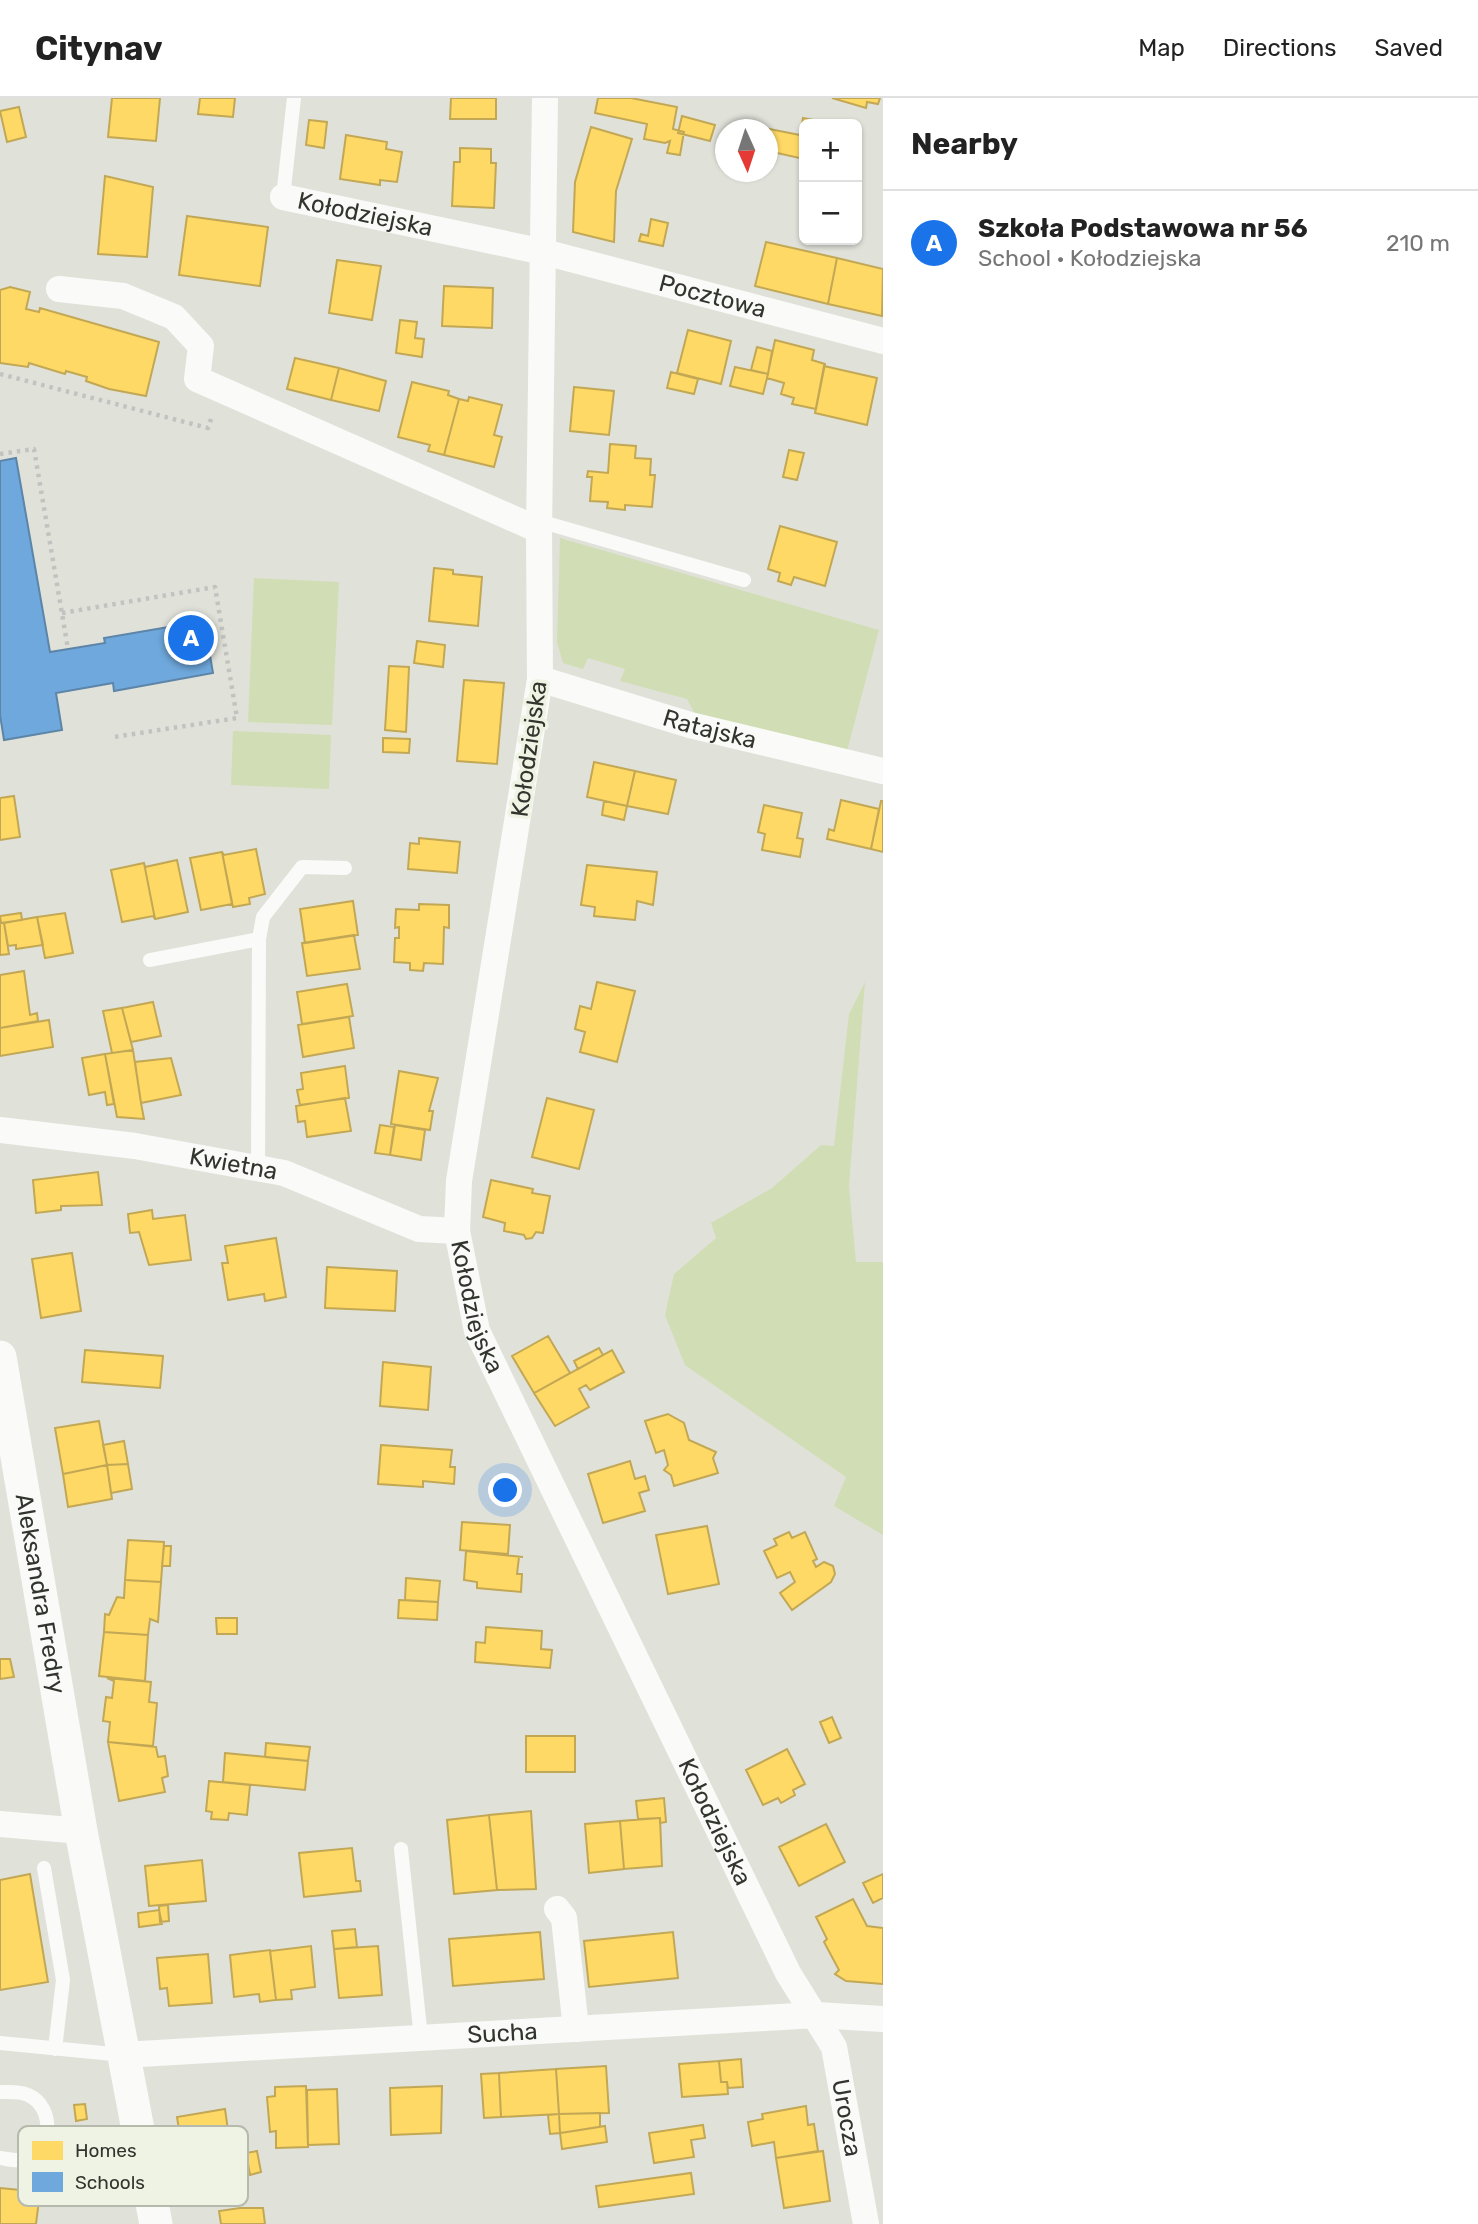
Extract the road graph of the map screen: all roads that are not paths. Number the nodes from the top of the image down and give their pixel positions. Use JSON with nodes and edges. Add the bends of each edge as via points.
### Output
{"nodes":[{"id":1,"x":295,"y":98,"type":"edge"},
{"id":2,"x":545,"y":98,"type":"edge"},
{"id":3,"x":283,"y":197,"type":"joint"},
{"id":4,"x":544,"y":252,"type":"junction"},
{"id":5,"x":59,"y":289,"type":"dead end"},
{"id":6,"x":883,"y":341,"type":"edge"},
{"id":7,"x":539,"y":526,"type":"junction"},
{"id":8,"x":744,"y":580,"type":"dead end"},
{"id":9,"x":540,"y":679,"type":"junction"},
{"id":10,"x":883,"y":771,"type":"edge"},
{"id":11,"x":345,"y":868,"type":"dead end"},
{"id":12,"x":259,"y":939,"type":"junction"},
{"id":13,"x":150,"y":960,"type":"dead end"},
{"id":14,"x":0,"y":1130,"type":"edge"},
{"id":15,"x":258,"y":1169,"type":"junction"},
{"id":16,"x":457,"y":1231,"type":"junction"},
{"id":17,"x":0,"y":1357,"type":"edge"},
{"id":18,"x":0,"y":1824,"type":"edge"},
{"id":19,"x":81,"y":1831,"type":"junction"},
{"id":20,"x":401,"y":1849,"type":"dead end"},
{"id":21,"x":44,"y":1868,"type":"dead end"},
{"id":22,"x":564,"y":1911,"type":"dead end"},
{"id":23,"x":816,"y":2015,"type":"junction"},
{"id":24,"x":883,"y":2020,"type":"edge"},
{"id":25,"x":576,"y":2029,"type":"junction"},
{"id":26,"x":421,"y":2038,"type":"junction"},
{"id":27,"x":0,"y":2043,"type":"edge"},
{"id":28,"x":55,"y":2049,"type":"junction"},
{"id":29,"x":123,"y":2055,"type":"junction"},
{"id":30,"x":0,"y":2092,"type":"edge"},
{"id":31,"x":48,"y":2126,"type":"edge"},
{"id":32,"x":137,"y":2126,"type":"edge"},
{"id":33,"x":0,"y":2158,"type":"edge"},
{"id":34,"x":18,"y":2160,"type":"edge"},
{"id":35,"x":152,"y":2206,"type":"edge"},
{"id":36,"x":156,"y":2224,"type":"edge"},
{"id":37,"x":866,"y":2224,"type":"edge"}],
"edges":[{"from":1,"to":3,"type":"lane","name":"Kołodziejska"},
{"from":2,"to":4,"type":"street","name":"Kołodziejska"},
{"from":3,"to":4,"type":"street","name":"Kołodziejska"},
{"from":4,"to":6,"type":"street","name":"Pocztowa"},
{"from":4,"to":7,"type":"street","name":"Kołodziejska"},
{"from":5,"to":7,"type":"street","via":[[124,296],[174,317],[201,346],[197,379]]},
{"from":7,"to":8,"type":"lane"},
{"from":7,"to":9,"type":"street","name":"Kołodziejska"},
{"from":9,"to":10,"type":"street","name":"Ratajska","via":[[690,725]]},
{"from":9,"to":16,"type":"street","name":"Kołodziejska","via":[[459,1181]]},
{"from":11,"to":12,"type":"lane","via":[[302,867],[262,917]]},
{"from":12,"to":13,"type":"lane"},
{"from":12,"to":15,"type":"lane"},
{"from":14,"to":15,"type":"street","name":"Kwietna","via":[[135,1146]]},
{"from":15,"to":16,"type":"street","name":"Kwietna","via":[[284,1173],[419,1229]]},
{"from":16,"to":23,"type":"street","name":"Kołodziejska","via":[[477,1331],[788,1973]]},
{"from":17,"to":19,"type":"street","name":"Aleksandra Fredry"},
{"from":18,"to":19,"type":"street"},
{"from":19,"to":29,"type":"street","name":"Aleksandra Fredry"},
{"from":20,"to":26,"type":"lane"},
{"from":21,"to":28,"type":"lane","via":[[63,1980]]},
{"from":22,"to":25,"type":"street"},
{"from":23,"to":24,"type":"street","name":"Sucha"},
{"from":23,"to":25,"type":"street","name":"Sucha"},
{"from":23,"to":37,"type":"street","name":"Urocza","via":[[834,2047]]},
{"from":25,"to":26,"type":"street","name":"Sucha"},
{"from":26,"to":29,"type":"street","name":"Sucha"},
{"from":27,"to":28,"type":"lane"},
{"from":28,"to":29,"type":"lane"},
{"from":29,"to":32,"type":"street","name":"Aleksandra Fredry"},
{"from":30,"to":31,"type":"lane","via":[[28,2095],[44,2110]]},
{"from":33,"to":34,"type":"lane"},
{"from":35,"to":36,"type":"street","name":"Aleksandra Fredry"}]}
